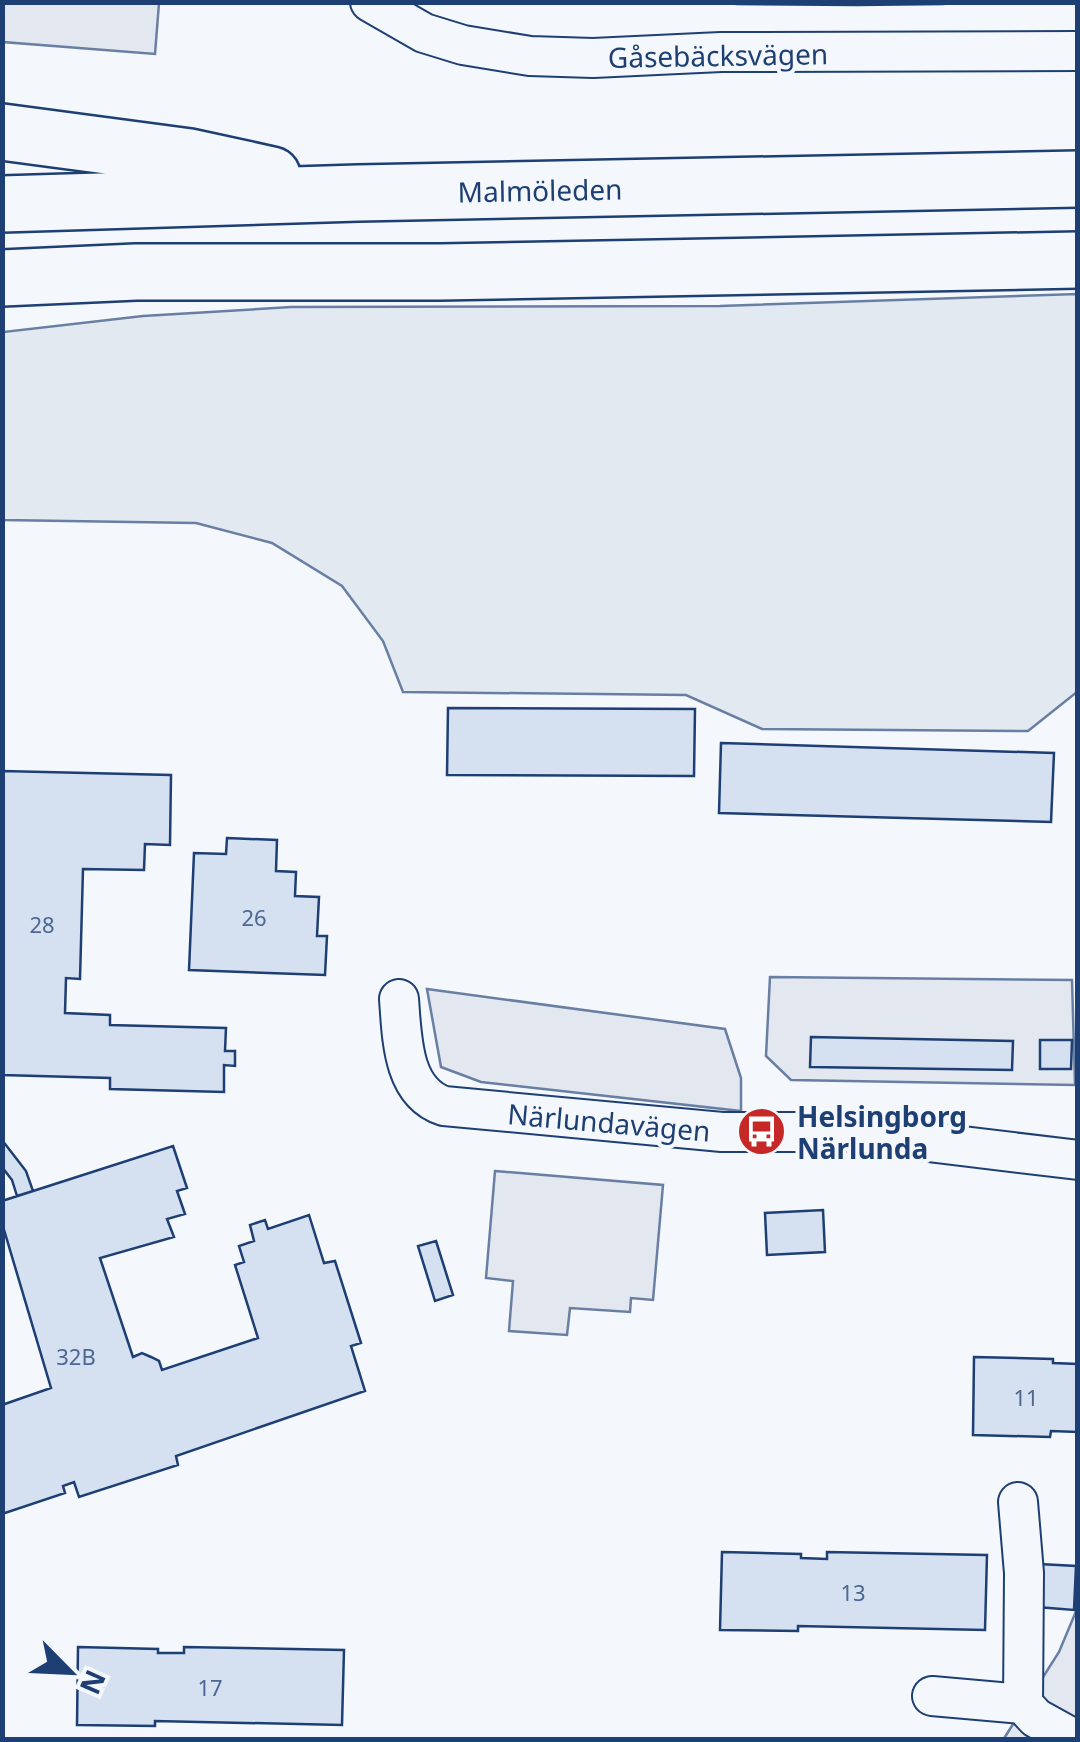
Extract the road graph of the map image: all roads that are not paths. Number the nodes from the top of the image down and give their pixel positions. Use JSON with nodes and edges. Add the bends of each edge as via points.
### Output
{"nodes":[{"id":1,"x":370,"y":2,"type":"edge"},
{"id":2,"x":1078,"y":51,"type":"edge"},
{"id":3,"x":2,"y":132,"type":"edge"},
{"id":4,"x":1078,"y":179,"type":"edge"},
{"id":5,"x":358,"y":193,"type":"junction"},
{"id":6,"x":2,"y":204,"type":"edge"},
{"id":7,"x":1078,"y":260,"type":"edge"},
{"id":8,"x":136,"y":272,"type":"junction"},
{"id":9,"x":2,"y":278,"type":"edge"},
{"id":10,"x":2,"y":308,"type":"edge"},
{"id":11,"x":399,"y":999,"type":"dead end"},
{"id":12,"x":1078,"y":1160,"type":"edge"},
{"id":13,"x":1018,"y":1502,"type":"dead end"},
{"id":14,"x":932,"y":1696,"type":"dead end"},
{"id":15,"x":1022,"y":1704,"type":"junction"},
{"id":16,"x":1076,"y":1740,"type":"edge"}],
"edges":[{"from":1,"to":2,"type":"street","name":"Gåsebäcksvägen","via":[[424,33],[530,56]]},
{"from":3,"to":5,"type":"highway","via":[[190,157]]},
{"from":4,"to":5,"type":"highway","name":"Malmöleden"},
{"from":5,"to":6,"type":"highway","name":"Malmöleden"},
{"from":7,"to":8,"type":"highway"},
{"from":8,"to":9,"type":"highway"},
{"from":8,"to":10,"type":"highway"},
{"from":11,"to":12,"type":"street","name":"Närlundavägen","via":[[413,1079],[419,1092],[444,1106],[722,1132],[846,1132]]},
{"from":13,"to":15,"type":"street"},
{"from":14,"to":15,"type":"street"},
{"from":15,"to":16,"type":"street"}]}
